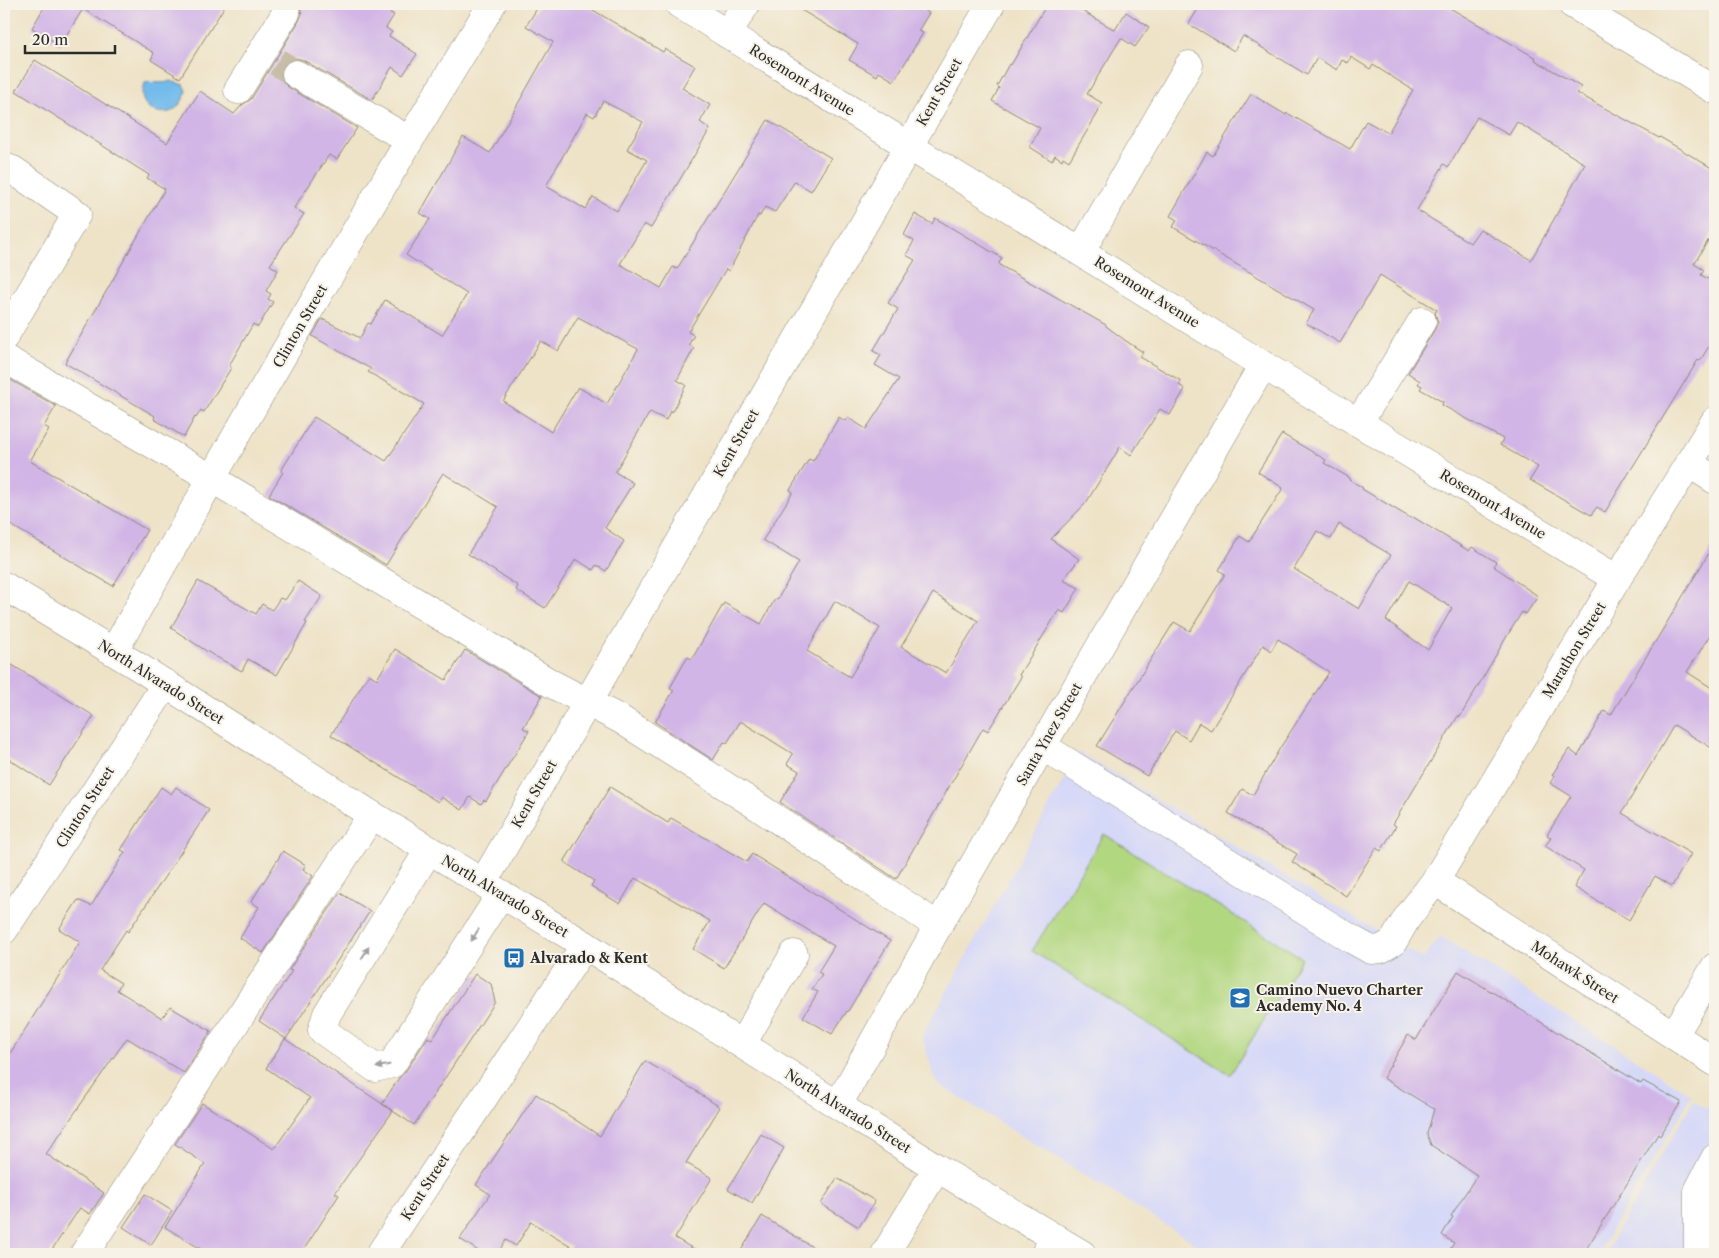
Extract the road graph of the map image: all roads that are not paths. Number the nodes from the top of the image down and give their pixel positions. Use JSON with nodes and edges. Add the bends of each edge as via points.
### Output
{"nodes":[{"id":1,"x":492,"y":4,"type":"edge"},
{"id":2,"x":679,"y":4,"type":"edge"},
{"id":3,"x":746,"y":4,"type":"edge"},
{"id":4,"x":991,"y":4,"type":"edge"},
{"id":5,"x":1572,"y":4,"type":"edge"},
{"id":6,"x":286,"y":13,"type":"dead end"},
{"id":7,"x":727,"y":34,"type":"junction"},
{"id":8,"x":278,"y":63,"type":"junction"},
{"id":9,"x":1189,"y":65,"type":"dead end"},
{"id":10,"x":238,"y":90,"type":"dead end"},
{"id":11,"x":1715,"y":90,"type":"edge"},
{"id":12,"x":409,"y":140,"type":"junction"},
{"id":13,"x":908,"y":146,"type":"junction"},
{"id":14,"x":4,"y":167,"type":"edge"},
{"id":15,"x":1080,"y":251,"type":"junction"},
{"id":16,"x":1422,"y":320,"type":"dead end"},
{"id":17,"x":4,"y":337,"type":"edge"},
{"id":18,"x":4,"y":358,"type":"edge"},
{"id":19,"x":1263,"y":365,"type":"junction"},
{"id":20,"x":1715,"y":421,"type":"edge"},
{"id":21,"x":1359,"y":422,"type":"junction"},
{"id":22,"x":1690,"y":464,"type":"junction"},
{"id":23,"x":211,"y":478,"type":"junction"},
{"id":24,"x":1715,"y":480,"type":"edge"},
{"id":25,"x":1617,"y":579,"type":"junction"},
{"id":26,"x":4,"y":586,"type":"edge"},
{"id":27,"x":114,"y":651,"type":"junction"},
{"id":28,"x":166,"y":684,"type":"junction"},
{"id":29,"x":587,"y":702,"type":"junction"},
{"id":30,"x":1042,"y":746,"type":"junction"},
{"id":31,"x":372,"y":816,"type":"junction"},
{"id":32,"x":429,"y":850,"type":"junction"},
{"id":33,"x":1435,"y":881,"type":"junction"},
{"id":34,"x":492,"y":888,"type":"junction"},
{"id":35,"x":938,"y":926,"type":"junction"},
{"id":36,"x":4,"y":930,"type":"edge"},
{"id":37,"x":585,"y":945,"type":"junction"},
{"id":38,"x":794,"y":954,"type":"dead end"},
{"id":39,"x":1715,"y":968,"type":"edge"},
{"id":40,"x":1674,"y":1035,"type":"junction"},
{"id":41,"x":742,"y":1044,"type":"junction"},
{"id":42,"x":1715,"y":1062,"type":"edge"},
{"id":43,"x":838,"y":1105,"type":"junction"},
{"id":44,"x":1715,"y":1158,"type":"edge"},
{"id":45,"x":937,"y":1168,"type":"junction"},
{"id":46,"x":1050,"y":1246,"type":"edge"},
{"id":47,"x":84,"y":1254,"type":"edge"},
{"id":48,"x":380,"y":1254,"type":"edge"},
{"id":49,"x":885,"y":1254,"type":"edge"},
{"id":50,"x":1082,"y":1254,"type":"edge"},
{"id":51,"x":1698,"y":1254,"type":"edge"}],
"edges":[{"from":1,"to":12,"type":"street","name":"Clinton Street"},
{"from":2,"to":7,"type":"street","name":"Rosemont Avenue"},
{"from":3,"to":7,"type":"street"},
{"from":4,"to":13,"type":"street","name":"Kent Street"},
{"from":5,"to":11,"type":"street"},
{"from":6,"to":8,"type":"street"},
{"from":7,"to":13,"type":"street","name":"Rosemont Avenue"},
{"from":8,"to":10,"type":"street"},
{"from":8,"to":12,"type":"street"},
{"from":9,"to":15,"type":"street"},
{"from":12,"to":23,"type":"street","name":"Clinton Street"},
{"from":13,"to":15,"type":"street","name":"Rosemont Avenue"},
{"from":13,"to":29,"type":"street","name":"Kent Street"},
{"from":14,"to":17,"type":"street","via":[[77,214]]},
{"from":15,"to":19,"type":"street","name":"Rosemont Avenue"},
{"from":16,"to":21,"type":"street"},
{"from":18,"to":23,"type":"street"},
{"from":19,"to":21,"type":"street","name":"Rosemont Avenue"},
{"from":19,"to":30,"type":"street","name":"Santa Ynez Street"},
{"from":20,"to":22,"type":"street","name":"Marathon Street"},
{"from":21,"to":25,"type":"street","name":"Rosemont Avenue"},
{"from":22,"to":24,"type":"street"},
{"from":22,"to":25,"type":"street","name":"Marathon Street"},
{"from":23,"to":27,"type":"street","name":"Clinton Street"},
{"from":23,"to":29,"type":"street"},
{"from":25,"to":33,"type":"street","name":"Marathon Street"},
{"from":26,"to":27,"type":"street","name":"North Alvarado Street"},
{"from":27,"to":28,"type":"street","name":"North Alvarado Street"},
{"from":28,"to":31,"type":"street","name":"North Alvarado Street"},
{"from":28,"to":36,"type":"street","name":"Clinton Street"},
{"from":29,"to":34,"type":"street","name":"Kent Street"},
{"from":29,"to":35,"type":"street","via":[[754,804]]},
{"from":30,"to":33,"type":"street","name":"Marathon Street","via":[[1372,950],[1393,942]]},
{"from":30,"to":35,"type":"street","name":"Santa Ynez Street"},
{"from":31,"to":32,"type":"street","name":"North Alvarado Street"},
{"from":31,"to":47,"type":"street"},
{"from":32,"to":34,"type":"street","name":"North Alvarado Street"},
{"from":34,"to":32,"type":"street","name":"Kent Street","one_way":true,"via":[[392,1064],[375,1068],[322,1030],[326,1014]]},
{"from":33,"to":40,"type":"street","name":"Mohawk Street"},
{"from":34,"to":37,"type":"street","name":"North Alvarado Street"},
{"from":35,"to":43,"type":"street","name":"Santa Ynez Street"},
{"from":37,"to":41,"type":"street","name":"North Alvarado Street"},
{"from":37,"to":48,"type":"street","name":"Kent Street"},
{"from":38,"to":41,"type":"street"},
{"from":39,"to":40,"type":"street"},
{"from":40,"to":42,"type":"street","name":"Mohawk Street"},
{"from":41,"to":43,"type":"street","name":"North Alvarado Street"},
{"from":43,"to":45,"type":"street","name":"North Alvarado Street"},
{"from":44,"to":51,"type":"street","via":[[1698,1191]]},
{"from":45,"to":46,"type":"street","name":"North Alvarado Street"},
{"from":45,"to":49,"type":"street"},
{"from":46,"to":50,"type":"street","name":"North Alvarado Street"}]}
